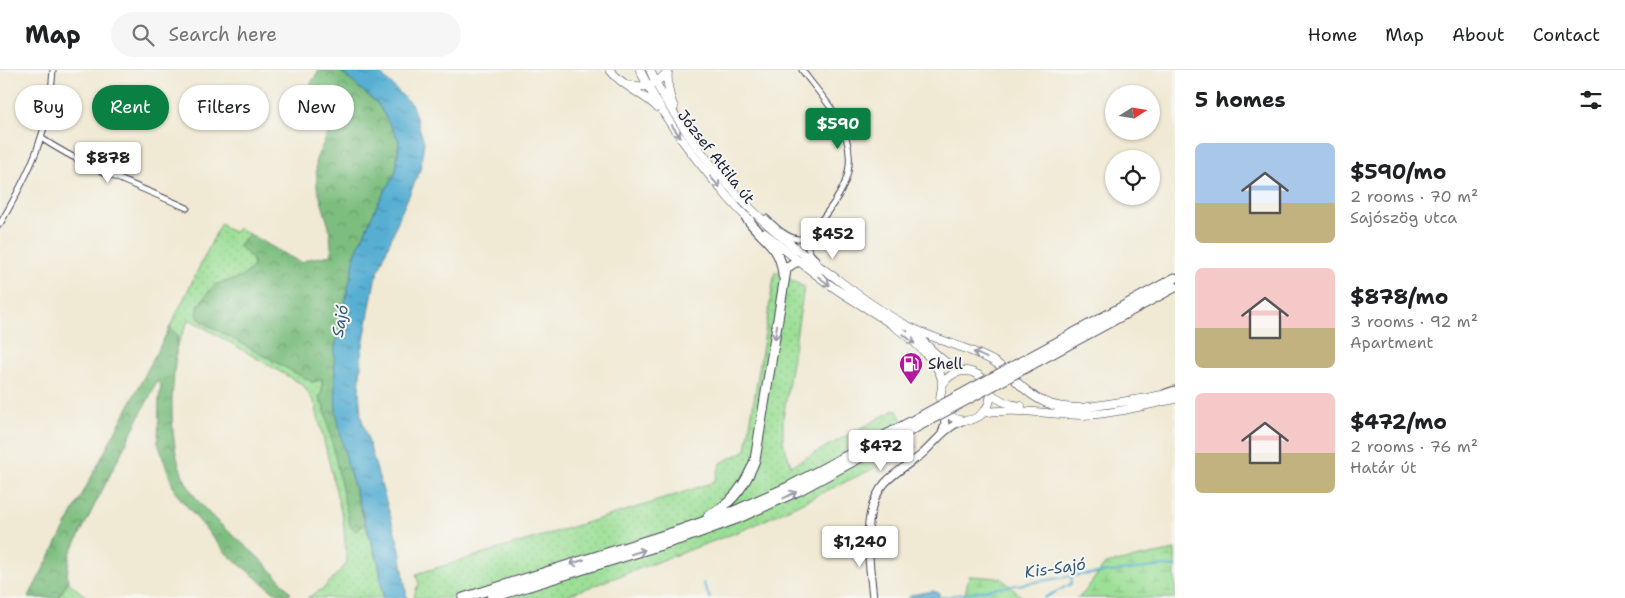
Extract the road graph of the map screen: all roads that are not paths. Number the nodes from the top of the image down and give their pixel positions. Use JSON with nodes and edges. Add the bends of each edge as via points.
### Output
{"nodes":[{"id":1,"x":53,"y":70,"type":"edge"},
{"id":2,"x":610,"y":70,"type":"edge"},
{"id":3,"x":640,"y":70,"type":"edge"},
{"id":4,"x":650,"y":70,"type":"edge"},
{"id":5,"x":668,"y":70,"type":"edge"},
{"id":6,"x":802,"y":70,"type":"edge"},
{"id":7,"x":627,"y":84,"type":"junction"},
{"id":8,"x":651,"y":84,"type":"junction"},
{"id":9,"x":665,"y":116,"type":"junction"},
{"id":10,"x":689,"y":135,"type":"junction"},
{"id":11,"x":42,"y":138,"type":"junction"},
{"id":12,"x":187,"y":208,"type":"dead end"},
{"id":13,"x":748,"y":213,"type":"junction"},
{"id":14,"x":0,"y":224,"type":"edge"},
{"id":15,"x":810,"y":233,"type":"junction"},
{"id":16,"x":798,"y":261,"type":"junction"},
{"id":17,"x":822,"y":269,"type":"junction"},
{"id":18,"x":1175,"y":278,"type":"edge"},
{"id":19,"x":783,"y":284,"type":"junction"},
{"id":20,"x":846,"y":286,"type":"junction"},
{"id":21,"x":1175,"y":287,"type":"edge"},
{"id":22,"x":905,"y":325,"type":"junction"},
{"id":23,"x":1030,"y":361,"type":"junction"},
{"id":24,"x":964,"y":371,"type":"junction"},
{"id":25,"x":943,"y":384,"type":"junction"},
{"id":26,"x":990,"y":392,"type":"junction"},
{"id":27,"x":1172,"y":392,"type":"edge"},
{"id":28,"x":1175,"y":399,"type":"edge"},
{"id":29,"x":942,"y":407,"type":"junction"},
{"id":30,"x":1079,"y":408,"type":"junction"},
{"id":31,"x":982,"y":413,"type":"junction"},
{"id":32,"x":962,"y":421,"type":"junction"},
{"id":33,"x":903,"y":430,"type":"junction"},
{"id":34,"x":942,"y":433,"type":"junction"},
{"id":35,"x":674,"y":532,"type":"junction"},
{"id":36,"x":463,"y":598,"type":"edge"},
{"id":37,"x":491,"y":598,"type":"edge"},
{"id":38,"x":873,"y":598,"type":"edge"}],
"edges":[{"from":1,"to":11,"type":"street","via":[[51,100]]},
{"from":2,"to":7,"type":"main road"},
{"from":3,"to":8,"type":"main road","name":"József Attila út"},
{"from":4,"to":8,"type":"main road","name":"József Attila út"},
{"from":5,"to":8,"type":"main road"},
{"from":5,"to":10,"type":"main road","via":[[670,98]]},
{"from":6,"to":15,"type":"street","via":[[839,120],[849,152],[843,190]]},
{"from":7,"to":8,"type":"main road","via":[[638,87]]},
{"from":7,"to":9,"type":"main road","via":[[648,98]]},
{"from":8,"to":9,"type":"main road","name":"József Attila út"},
{"from":8,"to":10,"type":"main road","name":"József Attila út"},
{"from":9,"to":13,"type":"main road","name":"József Attila út","one_way":true,"via":[[708,173]]},
{"from":10,"to":13,"type":"main road","name":"József Attila út"},
{"from":11,"to":12,"type":"street","via":[[95,168]]},
{"from":11,"to":14,"type":"street","via":[[27,175]]},
{"from":13,"to":15,"type":"street","via":[[758,212],[790,237],[801,238]]},
{"from":13,"to":16,"type":"main road","name":"József Attila út"},
{"from":13,"to":17,"type":"main road","name":"József Attila út"},
{"from":13,"to":19,"type":"highway","via":[[777,252],[782,265]]},
{"from":15,"to":20,"type":"street","via":[[807,245],[810,254]]},
{"from":16,"to":17,"type":"highway","via":[[807,261]]},
{"from":16,"to":19,"type":"highway","via":[[788,267]]},
{"from":16,"to":25,"type":"main road","name":"József Attila út","one_way":true,"via":[[912,341],[928,356]]},
{"from":17,"to":20,"type":"main road","name":"József Attila út"},
{"from":18,"to":23,"type":"highway"},
{"from":19,"to":35,"type":"highway","one_way":true,"via":[[758,450],[751,470],[736,495],[723,507]]},
{"from":20,"to":22,"type":"main road","name":"József Attila út"},
{"from":21,"to":23,"type":"highway"},
{"from":22,"to":24,"type":"main road","via":[[943,361]]},
{"from":30,"to":22,"type":"main road","one_way":true,"via":[[1050,406],[995,362]]},
{"from":23,"to":33,"type":"highway","bridge":true},
{"from":24,"to":25,"type":"main road","via":[[951,374]]},
{"from":24,"to":26,"type":"main road","via":[[981,376]]},
{"from":25,"to":29,"type":"main road","via":[[940,395]]},
{"from":26,"to":30,"type":"main road","via":[[1007,404],[1058,410]]},
{"from":26,"to":31,"type":"main road","via":[[989,403]]},
{"from":27,"to":30,"type":"main road"},
{"from":28,"to":31,"type":"main road","via":[[1086,414],[1012,410]]},
{"from":29,"to":32,"type":"main road","via":[[949,416]]},
{"from":29,"to":34,"type":"main road","via":[[945,424]]},
{"from":31,"to":32,"type":"main road","via":[[974,419]]},
{"from":32,"to":34,"type":"main road"},
{"from":33,"to":35,"type":"highway","via":[[761,500]]},
{"from":37,"to":33,"type":"highway","one_way":true,"via":[[739,518],[807,486]]},
{"from":34,"to":38,"type":"main road","via":[[881,488],[871,509],[868,526]]},
{"from":35,"to":36,"type":"highway","one_way":true}]}
